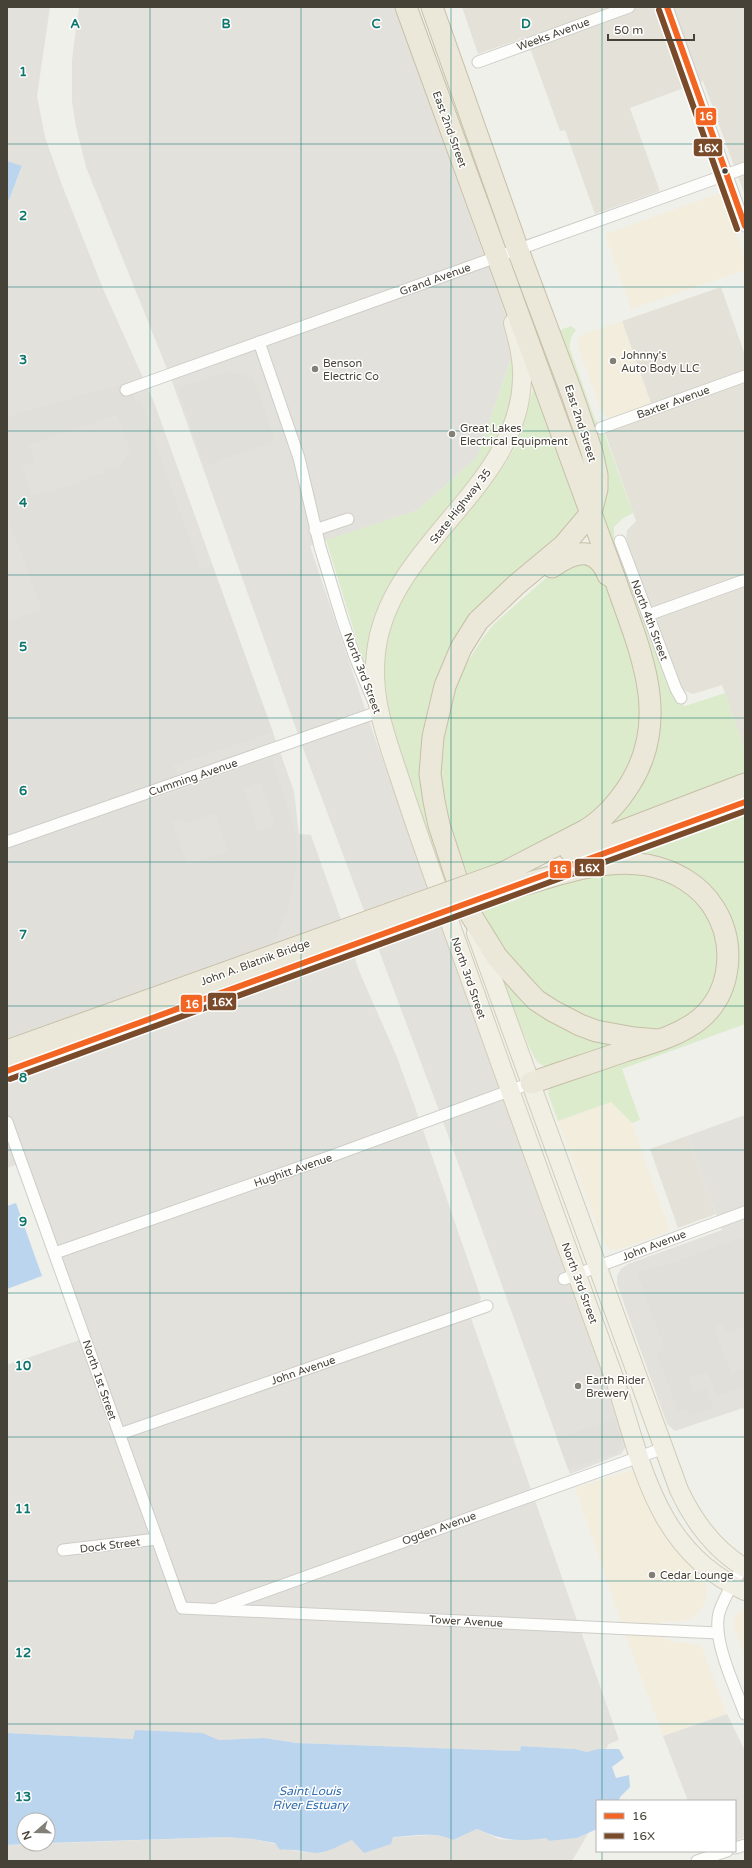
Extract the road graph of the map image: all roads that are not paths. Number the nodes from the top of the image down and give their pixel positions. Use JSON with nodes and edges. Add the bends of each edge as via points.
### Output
{"nodes":[{"id":1,"x":406,"y":7,"type":"edge"},
{"id":2,"x":432,"y":7,"type":"edge"},
{"id":3,"x":629,"y":7,"type":"edge"},
{"id":4,"x":666,"y":7,"type":"edge"},
{"id":5,"x":478,"y":62,"type":"dead end"},
{"id":6,"x":745,"y":168,"type":"edge"},
{"id":7,"x":727,"y":175,"type":"junction"},
{"id":8,"x":745,"y":226,"type":"edge"},
{"id":9,"x":518,"y":250,"type":"junction"},
{"id":10,"x":499,"y":263,"type":"junction"},
{"id":11,"x":259,"y":342,"type":"junction"},
{"id":12,"x":745,"y":376,"type":"edge"},
{"id":13,"x":126,"y":390,"type":"dead end"},
{"id":14,"x":601,"y":428,"type":"dead end"},
{"id":15,"x":591,"y":514,"type":"junction"},
{"id":16,"x":348,"y":519,"type":"dead end"},
{"id":17,"x":315,"y":530,"type":"junction"},
{"id":18,"x":620,"y":541,"type":"dead end"},
{"id":19,"x":745,"y":580,"type":"edge"},
{"id":20,"x":648,"y":615,"type":"junction"},
{"id":21,"x":461,"y":648,"type":"junction"},
{"id":22,"x":642,"y":657,"type":"junction"},
{"id":23,"x":681,"y":698,"type":"dead end"},
{"id":24,"x":378,"y":712,"type":"junction"},
{"id":25,"x":745,"y":784,"type":"edge"},
{"id":26,"x":745,"y":802,"type":"edge"},
{"id":27,"x":7,"y":842,"type":"edge"},
{"id":28,"x":506,"y":881,"type":"junction"},
{"id":29,"x":466,"y":908,"type":"junction"},
{"id":30,"x":658,"y":1040,"type":"junction"},
{"id":31,"x":7,"y":1051,"type":"edge"},
{"id":32,"x":7,"y":1070,"type":"edge"},
{"id":33,"x":531,"y":1083,"type":"junction"},
{"id":34,"x":509,"y":1091,"type":"junction"},
{"id":35,"x":7,"y":1122,"type":"edge"},
{"id":36,"x":745,"y":1212,"type":"edge"},
{"id":37,"x":55,"y":1253,"type":"junction"},
{"id":38,"x":598,"y":1267,"type":"junction"},
{"id":39,"x":570,"y":1277,"type":"junction"},
{"id":40,"x":487,"y":1306,"type":"dead end"},
{"id":41,"x":120,"y":1434,"type":"junction"},
{"id":42,"x":664,"y":1448,"type":"junction"},
{"id":43,"x":640,"y":1456,"type":"junction"},
{"id":44,"x":158,"y":1539,"type":"junction"},
{"id":45,"x":63,"y":1550,"type":"dead end"},
{"id":46,"x":744,"y":1567,"type":"edge"},
{"id":47,"x":739,"y":1588,"type":"edge"},
{"id":48,"x":214,"y":1610,"type":"junction"},
{"id":49,"x":718,"y":1633,"type":"junction"},
{"id":50,"x":745,"y":1714,"type":"edge"},
{"id":51,"x":724,"y":1852,"type":"edge"},
{"id":52,"x":697,"y":1861,"type":"edge"}],
"edges":[{"from":1,"to":10,"type":"highway","name":"East 2nd Street"},
{"from":2,"to":9,"type":"highway","name":"East 2nd Street"},
{"from":3,"to":5,"type":"street","name":"Weeks Avenue"},
{"from":4,"to":7,"type":"street"},
{"from":6,"to":7,"type":"street","name":"Grand Avenue"},
{"from":7,"to":8,"type":"street"},
{"from":7,"to":9,"type":"street","name":"Grand Avenue"},
{"from":9,"to":10,"type":"street","name":"Grand Avenue"},
{"from":9,"to":15,"type":"highway","name":"East 2nd Street","via":[[592,452],[597,482]]},
{"from":10,"to":11,"type":"street","name":"Grand Avenue"},
{"from":10,"to":15,"type":"highway","name":"East 2nd Street"},
{"from":10,"to":24,"type":"main road","name":"State Highway 35","via":[[520,350],[521,396],[517,412],[509,435],[486,473],[392,596],[382,622],[375,655]]},
{"from":11,"to":13,"type":"street","name":"Grand Avenue"},
{"from":11,"to":17,"type":"street","name":"North 3rd Street","via":[[299,458]]},
{"from":12,"to":14,"type":"street","name":"Baxter Avenue"},
{"from":15,"to":21,"type":"highway","name":"North 3rd Street","via":[[564,545],[478,621]]},
{"from":15,"to":22,"type":"highway"},
{"from":16,"to":17,"type":"street"},
{"from":17,"to":24,"type":"street","name":"North 3rd Street","via":[[349,641]]},
{"from":18,"to":20,"type":"street","name":"North 4th Street"},
{"from":19,"to":20,"type":"street"},
{"from":20,"to":23,"type":"street","name":"North 4th Street"},
{"from":21,"to":22,"type":"highway","via":[[549,569],[568,556],[585,553],[595,557],[605,568]]},
{"from":21,"to":29,"type":"highway","name":"North 3rd Street","via":[[445,686],[433,737],[430,774],[440,825]]},
{"from":22,"to":28,"type":"highway","via":[[651,704],[650,730],[640,766],[626,790],[597,822]]},
{"from":24,"to":27,"type":"street","name":"Cumming Avenue"},
{"from":24,"to":34,"type":"main road","name":"North 3rd Street"},
{"from":25,"to":28,"type":"highway","via":[[580,847]]},
{"from":26,"to":28,"type":"highway"},
{"from":28,"to":30,"type":"highway","via":[[592,866],[630,863],[669,871],[700,891],[714,908],[727,942],[726,980],[701,1018],[687,1028]]},
{"from":28,"to":31,"type":"highway","name":"John A. Blatnik Bridge","bridge":true},
{"from":28,"to":32,"type":"highway","name":"John A. Blatnik Bridge","bridge":true},
{"from":29,"to":30,"type":"highway","via":[[506,968],[536,1000],[580,1025],[596,1031]]},
{"from":29,"to":33,"type":"main road","name":"North 3rd Street"},
{"from":30,"to":33,"type":"highway"},
{"from":33,"to":34,"type":"street","name":"Hughitt Avenue"},
{"from":33,"to":38,"type":"main road","name":"North 3rd Street"},
{"from":34,"to":37,"type":"street","name":"Hughitt Avenue"},
{"from":34,"to":39,"type":"main road","name":"North 3rd Street"},
{"from":35,"to":37,"type":"street","name":"North 1st Street"},
{"from":36,"to":38,"type":"street","name":"John Avenue"},
{"from":37,"to":41,"type":"street","name":"North 1st Street"},
{"from":38,"to":39,"type":"street","name":"John Avenue"},
{"from":38,"to":42,"type":"main road","name":"North 3rd Street"},
{"from":39,"to":43,"type":"main road","name":"North 3rd Street","via":[[616,1383]]},
{"from":40,"to":41,"type":"street","name":"John Avenue"},
{"from":41,"to":44,"type":"street","name":"North 1st Street"},
{"from":42,"to":43,"type":"street","name":"Ogden Avenue"},
{"from":42,"to":46,"type":"main road","name":"North 3rd Street","via":[[679,1490],[691,1514],[712,1541]]},
{"from":43,"to":47,"type":"main road","name":"North 3rd Street","via":[[659,1507],[673,1532],[696,1559]]},
{"from":43,"to":48,"type":"street","name":"Ogden Avenue"},
{"from":44,"to":45,"type":"street","name":"Dock Street"},
{"from":44,"to":48,"type":"street","name":"North 1st Street","via":[[182,1608]]},
{"from":46,"to":47,"type":"street","name":"North 3rd Street"},
{"from":47,"to":49,"type":"street","name":"North 3rd Street","via":[[720,1612]]},
{"from":48,"to":49,"type":"street","name":"Tower Avenue"},
{"from":49,"to":50,"type":"street","name":"North 3rd Street"},
{"from":51,"to":52,"type":"street"}]}
